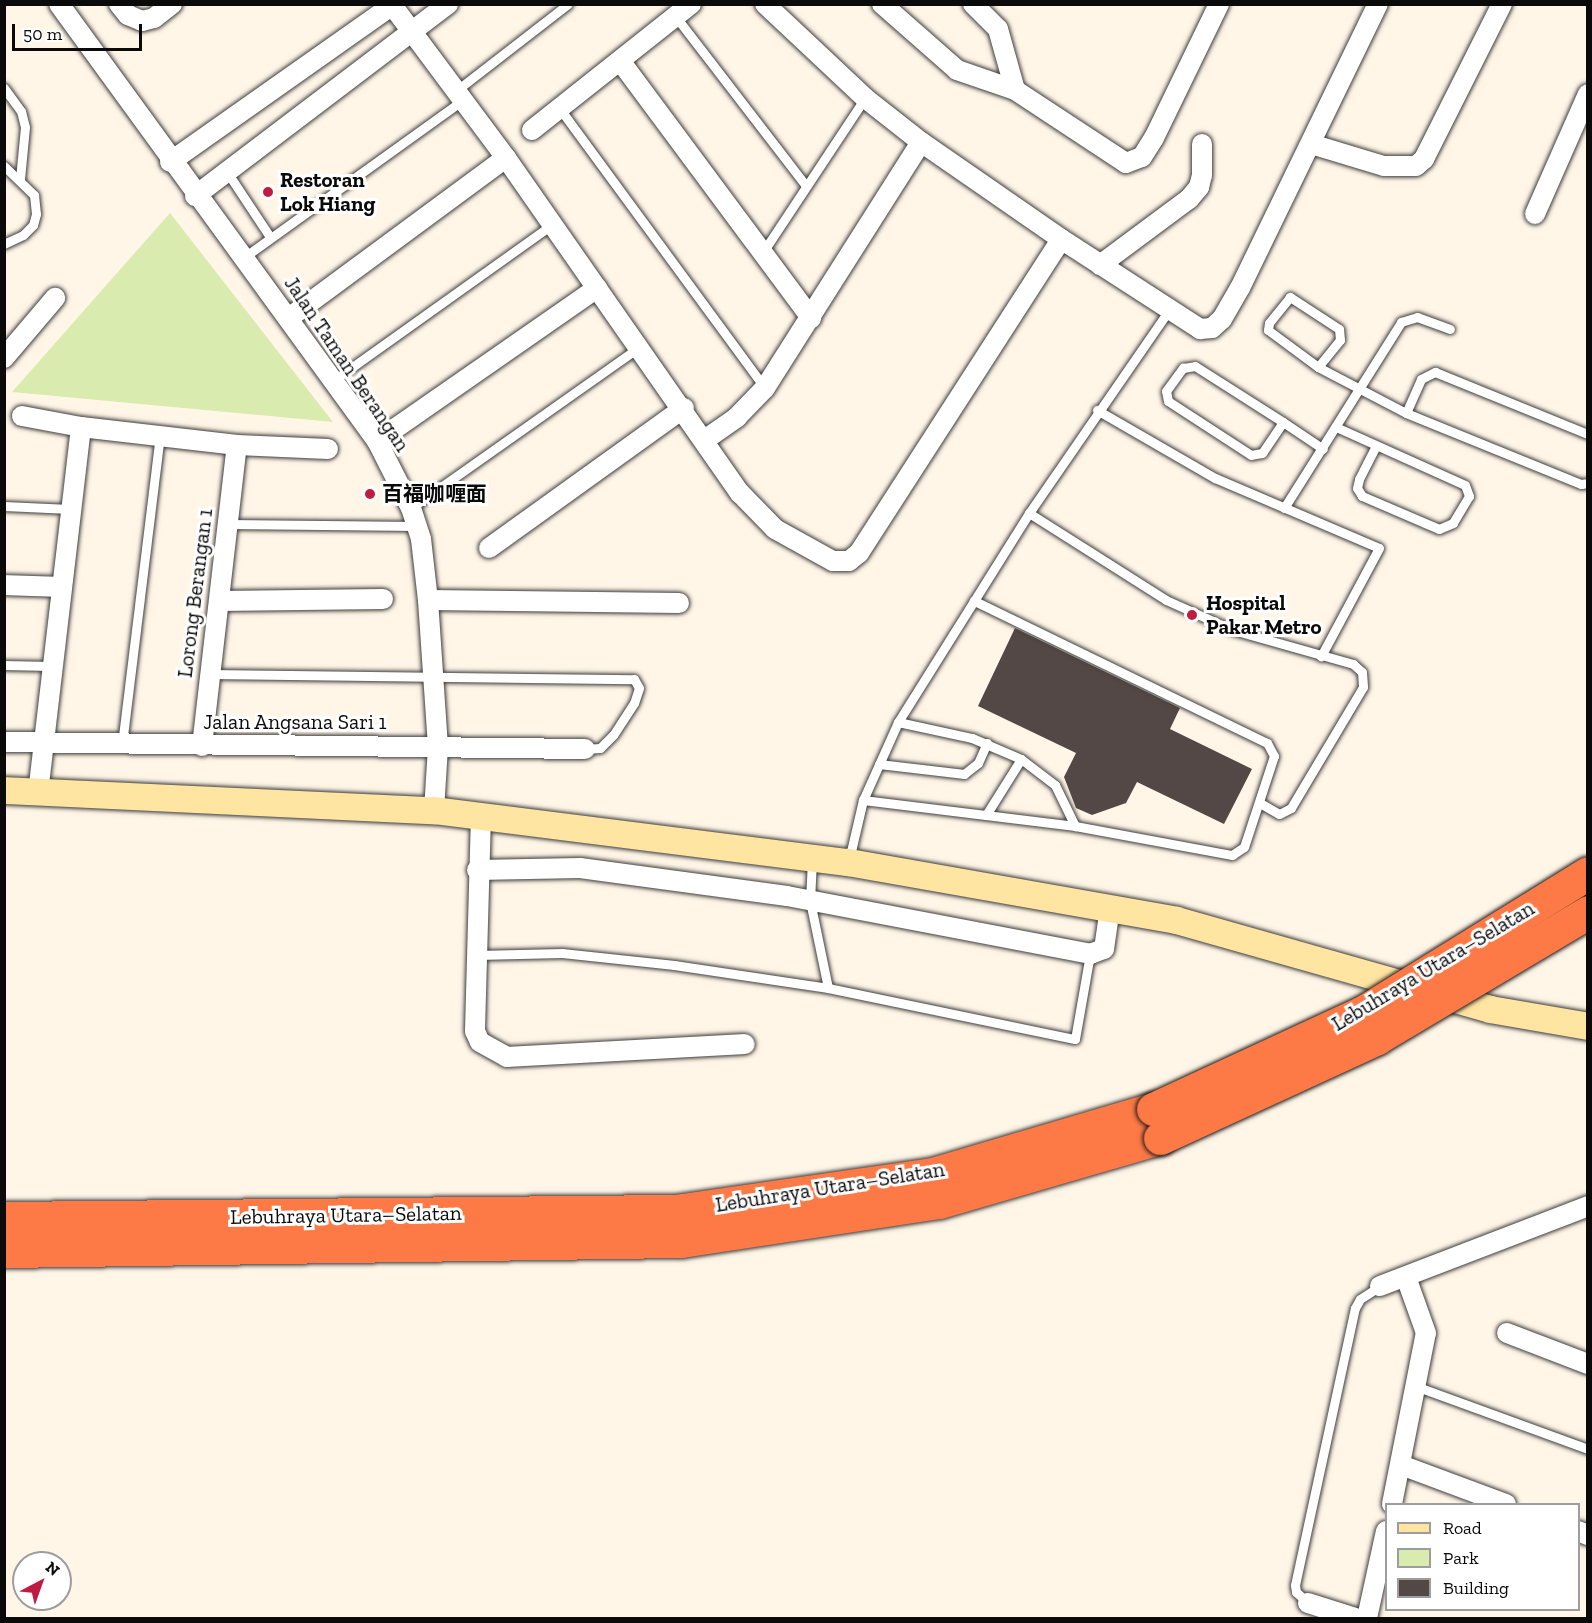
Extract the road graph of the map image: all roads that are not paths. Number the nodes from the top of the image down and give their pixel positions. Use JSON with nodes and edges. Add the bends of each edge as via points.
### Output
{"nodes":[{"id":1,"x":59,"y":4,"type":"edge"},
{"id":2,"x":118,"y":4,"type":"edge"},
{"id":3,"x":172,"y":4,"type":"edge"},
{"id":4,"x":448,"y":4,"type":"edge"},
{"id":5,"x":568,"y":4,"type":"edge"},
{"id":6,"x":765,"y":4,"type":"edge"},
{"id":7,"x":882,"y":4,"type":"edge"},
{"id":8,"x":973,"y":4,"type":"edge"},
{"id":9,"x":1219,"y":4,"type":"edge"},
{"id":10,"x":1378,"y":4,"type":"edge"},
{"id":11,"x":1502,"y":4,"type":"edge"},
{"id":12,"x":393,"y":5,"type":"edge"},
{"id":13,"x":683,"y":11,"type":"edge"},
{"id":14,"x":412,"y":31,"type":"junction"},
{"id":15,"x":621,"y":62,"type":"junction"},
{"id":16,"x":4,"y":88,"type":"edge"},
{"id":17,"x":1015,"y":90,"type":"junction"},
{"id":18,"x":1587,"y":94,"type":"edge"},
{"id":19,"x":460,"y":95,"type":"junction"},
{"id":20,"x":865,"y":98,"type":"junction"},
{"id":21,"x":560,"y":109,"type":"junction"},
{"id":22,"x":532,"y":130,"type":"dead end"},
{"id":23,"x":921,"y":142,"type":"junction"},
{"id":24,"x":1202,"y":144,"type":"dead end"},
{"id":25,"x":1311,"y":144,"type":"junction"},
{"id":26,"x":506,"y":158,"type":"junction"},
{"id":27,"x":170,"y":162,"type":"junction"},
{"id":28,"x":4,"y":166,"type":"edge"},
{"id":29,"x":226,"y":172,"type":"junction"},
{"id":30,"x":20,"y":179,"type":"junction"},
{"id":31,"x":806,"y":186,"type":"junction"},
{"id":32,"x":195,"y":196,"type":"junction"},
{"id":33,"x":1535,"y":214,"type":"dead end"},
{"id":34,"x":551,"y":225,"type":"junction"},
{"id":35,"x":270,"y":237,"type":"junction"},
{"id":36,"x":1061,"y":239,"type":"junction"},
{"id":37,"x":4,"y":244,"type":"edge"},
{"id":38,"x":763,"y":252,"type":"junction"},
{"id":39,"x":243,"y":258,"type":"junction"},
{"id":40,"x":1100,"y":265,"type":"junction"},
{"id":41,"x":597,"y":288,"type":"junction"},
{"id":42,"x":55,"y":298,"type":"dead end"},
{"id":43,"x":1168,"y":310,"type":"junction"},
{"id":44,"x":290,"y":317,"type":"junction"},
{"id":45,"x":811,"y":318,"type":"junction"},
{"id":46,"x":1450,"y":329,"type":"dead end"},
{"id":47,"x":640,"y":346,"type":"junction"},
{"id":48,"x":4,"y":358,"type":"edge"},
{"id":49,"x":1318,"y":367,"type":"junction"},
{"id":50,"x":334,"y":380,"type":"junction"},
{"id":51,"x":765,"y":388,"type":"junction"},
{"id":52,"x":1359,"y":390,"type":"junction"},
{"id":53,"x":684,"y":408,"type":"junction"},
{"id":54,"x":1097,"y":410,"type":"junction"},
{"id":55,"x":1406,"y":413,"type":"junction"},
{"id":56,"x":22,"y":416,"type":"dead end"},
{"id":57,"x":1283,"y":422,"type":"junction"},
{"id":58,"x":81,"y":427,"type":"junction"},
{"id":59,"x":1336,"y":428,"type":"junction"},
{"id":60,"x":1587,"y":434,"type":"edge"},
{"id":61,"x":160,"y":436,"type":"junction"},
{"id":62,"x":706,"y":439,"type":"junction"},
{"id":63,"x":377,"y":441,"type":"junction"},
{"id":64,"x":237,"y":445,"type":"junction"},
{"id":65,"x":1375,"y":447,"type":"junction"},
{"id":66,"x":328,"y":449,"type":"dead end"},
{"id":67,"x":1323,"y":449,"type":"junction"},
{"id":68,"x":1587,"y":483,"type":"edge"},
{"id":69,"x":4,"y":506,"type":"edge"},
{"id":70,"x":1284,"y":508,"type":"junction"},
{"id":71,"x":70,"y":509,"type":"junction"},
{"id":72,"x":1029,"y":513,"type":"junction"},
{"id":73,"x":414,"y":517,"type":"junction"},
{"id":74,"x":228,"y":524,"type":"junction"},
{"id":75,"x":489,"y":548,"type":"dead end"},
{"id":76,"x":4,"y":585,"type":"edge"},
{"id":77,"x":62,"y":587,"type":"junction"},
{"id":78,"x":383,"y":599,"type":"dead end"},
{"id":79,"x":428,"y":600,"type":"junction"},
{"id":80,"x":219,"y":601,"type":"junction"},
{"id":81,"x":975,"y":601,"type":"junction"},
{"id":82,"x":679,"y":603,"type":"dead end"},
{"id":83,"x":1321,"y":656,"type":"junction"},
{"id":84,"x":4,"y":665,"type":"edge"},
{"id":85,"x":51,"y":666,"type":"junction"},
{"id":86,"x":209,"y":674,"type":"junction"},
{"id":87,"x":432,"y":676,"type":"junction"},
{"id":88,"x":897,"y":722,"type":"junction"},
{"id":89,"x":4,"y":742,"type":"edge"},
{"id":90,"x":44,"y":743,"type":"junction"},
{"id":91,"x":987,"y":743,"type":"junction"},
{"id":92,"x":122,"y":744,"type":"junction"},
{"id":93,"x":202,"y":746,"type":"junction"},
{"id":94,"x":438,"y":747,"type":"junction"},
{"id":95,"x":585,"y":749,"type":"joint"},
{"id":96,"x":1021,"y":759,"type":"junction"},
{"id":97,"x":879,"y":764,"type":"junction"},
{"id":98,"x":4,"y":790,"type":"edge"},
{"id":99,"x":38,"y":791,"type":"junction"},
{"id":100,"x":863,"y":800,"type":"junction"},
{"id":101,"x":1260,"y":803,"type":"junction"},
{"id":102,"x":434,"y":810,"type":"junction"},
{"id":103,"x":481,"y":815,"type":"junction"},
{"id":104,"x":986,"y":815,"type":"junction"},
{"id":105,"x":1075,"y":826,"type":"junction"},
{"id":106,"x":812,"y":857,"type":"junction"},
{"id":107,"x":848,"y":862,"type":"junction"},
{"id":108,"x":477,"y":870,"type":"junction"},
{"id":109,"x":1587,"y":873,"type":"edge"},
{"id":110,"x":810,"y":901,"type":"junction"},
{"id":111,"x":1110,"y":908,"type":"junction"},
{"id":112,"x":1587,"y":912,"type":"edge"},
{"id":113,"x":1090,"y":954,"type":"junction"},
{"id":114,"x":477,"y":955,"type":"junction"},
{"id":115,"x":828,"y":988,"type":"junction"},
{"id":116,"x":1587,"y":1026,"type":"edge"},
{"id":117,"x":745,"y":1044,"type":"dead end"},
{"id":118,"x":1156,"y":1123,"type":"junction"},
{"id":119,"x":1587,"y":1206,"type":"edge"},
{"id":120,"x":4,"y":1218,"type":"edge"},
{"id":121,"x":4,"y":1251,"type":"edge"},
{"id":122,"x":1406,"y":1277,"type":"junction"},
{"id":123,"x":1380,"y":1286,"type":"joint"},
{"id":124,"x":1507,"y":1334,"type":"dead end"},
{"id":125,"x":1587,"y":1364,"type":"edge"},
{"id":126,"x":1418,"y":1387,"type":"junction"},
{"id":127,"x":1587,"y":1449,"type":"edge"},
{"id":128,"x":1401,"y":1466,"type":"junction"},
{"id":129,"x":1392,"y":1503,"type":"edge"},
{"id":130,"x":1503,"y":1503,"type":"edge"},
{"id":131,"x":1385,"y":1536,"type":"edge"},
{"id":132,"x":1308,"y":1603,"type":"joint"},
{"id":133,"x":1355,"y":1618,"type":"edge"},
{"id":134,"x":1367,"y":1618,"type":"edge"}],
"edges":[{"from":1,"to":27,"type":"street","name":"Jalan Taman Berangan"},
{"from":2,"to":3,"type":"street","via":[[128,15],[142,21],[154,18]]},
{"from":4,"to":14,"type":"street"},
{"from":5,"to":19,"type":"lane"},
{"from":6,"to":20,"type":"street"},
{"from":7,"to":17,"type":"street","via":[[957,70]]},
{"from":8,"to":17,"type":"street","via":[[998,29]]},
{"from":9,"to":17,"type":"street","via":[[1154,138],[1142,158],[1134,162],[1126,163]]},
{"from":10,"to":25,"type":"street"},
{"from":11,"to":25,"type":"street","via":[[1424,159],[1416,166],[1384,166]]},
{"from":12,"to":14,"type":"street"},
{"from":12,"to":27,"type":"street"},
{"from":13,"to":15,"type":"street"},
{"from":13,"to":31,"type":"lane"},
{"from":14,"to":19,"type":"street"},
{"from":14,"to":29,"type":"street"},
{"from":15,"to":21,"type":"street"},
{"from":15,"to":38,"type":"street"},
{"from":16,"to":30,"type":"lane","via":[[21,111],[25,127]]},
{"from":18,"to":33,"type":"street"},
{"from":19,"to":26,"type":"street"},
{"from":19,"to":35,"type":"lane"},
{"from":20,"to":23,"type":"street"},
{"from":20,"to":31,"type":"lane"},
{"from":21,"to":22,"type":"street"},
{"from":21,"to":51,"type":"lane"},
{"from":23,"to":36,"type":"street"},
{"from":23,"to":45,"type":"street"},
{"from":24,"to":40,"type":"street","via":[[1199,187],[1171,214]]},
{"from":25,"to":43,"type":"street","via":[[1222,320],[1212,328],[1200,328]]},
{"from":26,"to":34,"type":"street"},
{"from":26,"to":44,"type":"street"},
{"from":27,"to":32,"type":"street","name":"Jalan Taman Berangan"},
{"from":28,"to":30,"type":"lane"},
{"from":29,"to":32,"type":"street"},
{"from":29,"to":35,"type":"lane"},
{"from":30,"to":37,"type":"lane","via":[[34,195],[36,213],[33,225],[23,235]]},
{"from":31,"to":38,"type":"lane"},
{"from":32,"to":39,"type":"street","name":"Jalan Taman Berangan"},
{"from":34,"to":41,"type":"street"},
{"from":34,"to":50,"type":"lane"},
{"from":35,"to":39,"type":"lane"},
{"from":36,"to":40,"type":"street"},
{"from":36,"to":62,"type":"street","via":[[859,553],[849,561],[832,561],[775,529],[740,493]]},
{"from":38,"to":45,"type":"street"},
{"from":39,"to":44,"type":"street","name":"Jalan Taman Berangan"},
{"from":40,"to":43,"type":"street"},
{"from":41,"to":47,"type":"street"},
{"from":41,"to":63,"type":"street"},
{"from":42,"to":48,"type":"street"},
{"from":43,"to":54,"type":"lane"},
{"from":44,"to":50,"type":"street","name":"Jalan Taman Berangan"},
{"from":45,"to":51,"type":"street"},
{"from":46,"to":52,"type":"lane","via":[[1407,317]]},
{"from":47,"to":53,"type":"street"},
{"from":47,"to":73,"type":"lane"},
{"from":49,"to":49,"type":"lane","via":[[1268,330],[1269,323],[1290,297],[1339,329],[1340,340]]},
{"from":49,"to":52,"type":"lane"},
{"from":50,"to":63,"type":"street","name":"Jalan Taman Berangan"},
{"from":51,"to":62,"type":"street","via":[[737,417]]},
{"from":52,"to":55,"type":"lane"},
{"from":52,"to":59,"type":"lane"},
{"from":53,"to":62,"type":"street"},
{"from":53,"to":75,"type":"street"},
{"from":54,"to":70,"type":"lane","via":[[1215,478]]},
{"from":54,"to":72,"type":"lane"},
{"from":55,"to":60,"type":"lane","via":[[1421,379],[1435,372]]},
{"from":55,"to":68,"type":"lane","via":[[1581,484]]},
{"from":56,"to":58,"type":"street"},
{"from":57,"to":57,"type":"lane","via":[[1195,366],[1183,368],[1166,391],[1168,402],[1251,455],[1262,453]]},
{"from":57,"to":67,"type":"lane"},
{"from":58,"to":61,"type":"street"},
{"from":58,"to":71,"type":"street"},
{"from":59,"to":65,"type":"lane"},
{"from":59,"to":67,"type":"lane"},
{"from":61,"to":64,"type":"street"},
{"from":61,"to":92,"type":"lane"},
{"from":63,"to":73,"type":"street","name":"Jalan Taman Berangan"},
{"from":64,"to":66,"type":"street"},
{"from":64,"to":74,"type":"street","name":"Lorong Berangan 1"},
{"from":65,"to":65,"type":"lane","via":[[1465,485],[1469,496],[1453,523],[1439,529],[1362,496],[1357,488],[1359,479]]},
{"from":67,"to":70,"type":"lane"},
{"from":69,"to":71,"type":"lane"},
{"from":70,"to":83,"type":"lane","via":[[1379,548]]},
{"from":71,"to":77,"type":"street"},
{"from":72,"to":81,"type":"lane"},
{"from":72,"to":83,"type":"lane","via":[[1166,600],[1233,630]]},
{"from":73,"to":74,"type":"lane"},
{"from":73,"to":79,"type":"street","name":"Jalan Taman Berangan"},
{"from":74,"to":80,"type":"street","name":"Lorong Berangan 1"},
{"from":76,"to":77,"type":"street"},
{"from":77,"to":85,"type":"street"},
{"from":78,"to":80,"type":"street"},
{"from":79,"to":82,"type":"street"},
{"from":79,"to":87,"type":"street","name":"Jalan Taman Berangan"},
{"from":80,"to":86,"type":"street","name":"Lorong Berangan 1"},
{"from":81,"to":88,"type":"lane"},
{"from":81,"to":101,"type":"lane","via":[[1267,743],[1274,756]]},
{"from":83,"to":101,"type":"lane","via":[[1353,664],[1362,672],[1363,687],[1291,808],[1279,814]]},
{"from":84,"to":85,"type":"lane"},
{"from":85,"to":90,"type":"street"},
{"from":86,"to":87,"type":"lane"},
{"from":86,"to":93,"type":"street","name":"Lorong Berangan 1"},
{"from":87,"to":94,"type":"street","name":"Jalan Taman Berangan"},
{"from":87,"to":95,"type":"lane","via":[[634,679],[639,688],[634,702],[613,735],[600,748]]},
{"from":88,"to":91,"type":"lane"},
{"from":88,"to":97,"type":"lane"},
{"from":89,"to":90,"type":"street","name":"Jalan Angsana Sari 1"},
{"from":90,"to":92,"type":"street","name":"Jalan Angsana Sari 1"},
{"from":90,"to":99,"type":"street"},
{"from":91,"to":96,"type":"lane"},
{"from":91,"to":97,"type":"lane","via":[[978,763],[964,774]]},
{"from":92,"to":93,"type":"street","name":"Jalan Angsana Sari 1"},
{"from":93,"to":94,"type":"street","name":"Jalan Angsana Sari 1"},
{"from":94,"to":95,"type":"street","name":"Jalan Angsana Sari 1"},
{"from":94,"to":102,"type":"street","name":"Jalan Taman Berangan"},
{"from":96,"to":104,"type":"lane"},
{"from":96,"to":105,"type":"lane","via":[[1055,785]]},
{"from":97,"to":100,"type":"lane"},
{"from":98,"to":99,"type":"main road"},
{"from":99,"to":102,"type":"main road"},
{"from":100,"to":104,"type":"lane"},
{"from":100,"to":107,"type":"lane"},
{"from":101,"to":105,"type":"lane","via":[[1244,847],[1232,855]]},
{"from":102,"to":103,"type":"main road"},
{"from":103,"to":106,"type":"main road"},
{"from":103,"to":108,"type":"street"},
{"from":104,"to":105,"type":"lane"},
{"from":106,"to":107,"type":"main road"},
{"from":106,"to":110,"type":"lane"},
{"from":107,"to":111,"type":"main road"},
{"from":108,"to":110,"type":"street","via":[[580,868]]},
{"from":108,"to":114,"type":"street"},
{"from":109,"to":118,"type":"highway","name":"Lebuhraya Utara–Selatan","bridge":true,"via":[[1363,1012]]},
{"from":110,"to":113,"type":"street"},
{"from":110,"to":115,"type":"lane"},
{"from":111,"to":113,"type":"street","via":[[1104,949]]},
{"from":111,"to":116,"type":"main road","via":[[1241,936],[1490,1009]]},
{"from":112,"to":118,"type":"highway","name":"Lebuhraya Utara–Selatan","bridge":true,"via":[[1377,1038]]},
{"from":113,"to":115,"type":"lane","via":[[1075,1039]]},
{"from":114,"to":115,"type":"lane","via":[[562,953],[611,957]]},
{"from":114,"to":117,"type":"street","via":[[475,1030],[480,1042],[507,1057]]},
{"from":118,"to":120,"type":"highway","name":"Lebuhraya Utara–Selatan","via":[[933,1174],[676,1211]]},
{"from":118,"to":121,"type":"highway","name":"Lebuhraya Utara–Selatan","via":[[939,1202],[681,1241]]},
{"from":119,"to":122,"type":"street"},
{"from":122,"to":123,"type":"street"},
{"from":122,"to":126,"type":"street","via":[[1426,1333]]},
{"from":123,"to":132,"type":"lane","via":[[1354,1308],[1295,1584],[1296,1592]]},
{"from":124,"to":125,"type":"street"},
{"from":126,"to":127,"type":"lane"},
{"from":126,"to":128,"type":"street"},
{"from":128,"to":129,"type":"street"},
{"from":128,"to":130,"type":"street"},
{"from":131,"to":134,"type":"street"},
{"from":132,"to":133,"type":"street"}]}
